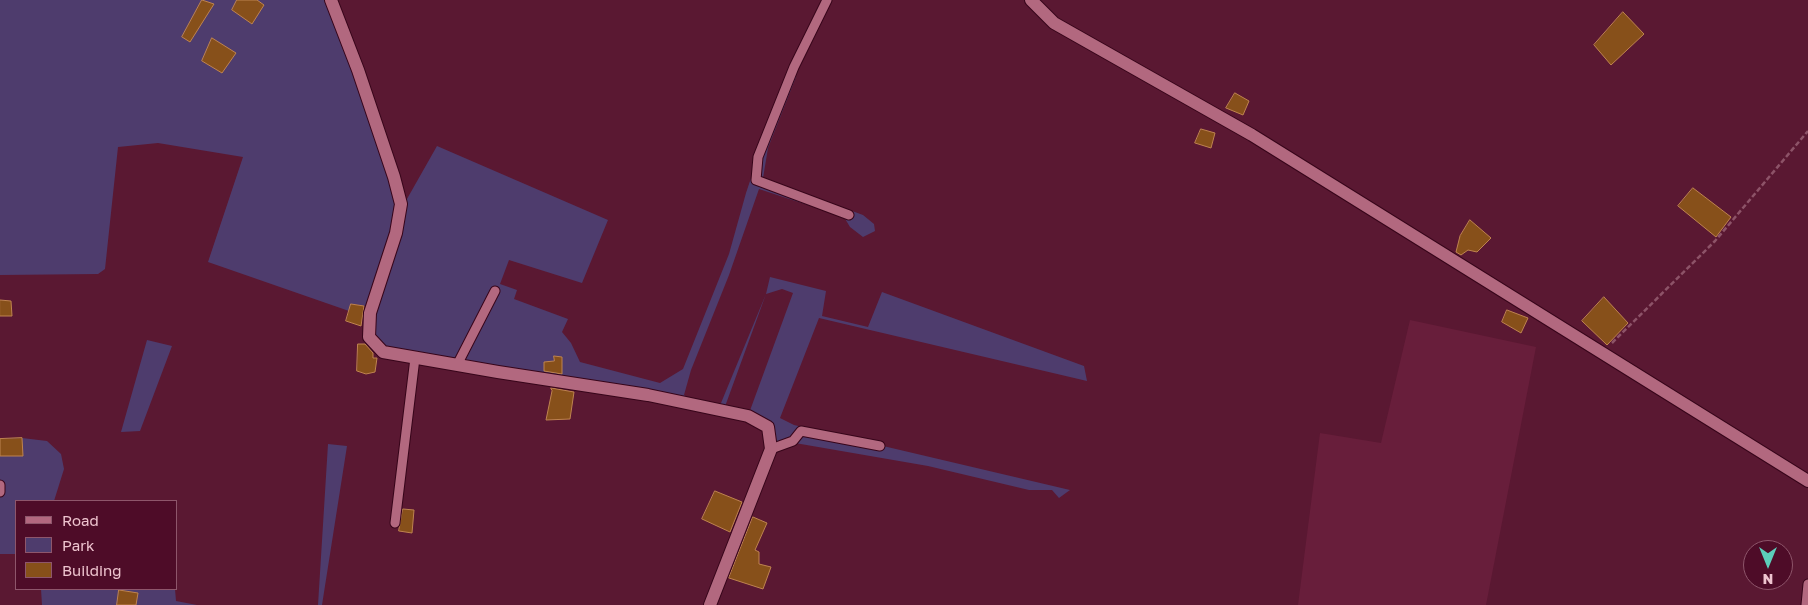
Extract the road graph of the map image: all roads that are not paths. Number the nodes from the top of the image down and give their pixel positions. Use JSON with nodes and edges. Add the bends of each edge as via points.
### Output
{"nodes":[{"id":1,"x":332,"y":0,"type":"edge"},
{"id":2,"x":827,"y":0,"type":"edge"},
{"id":3,"x":1030,"y":0,"type":"edge"},
{"id":4,"x":849,"y":215,"type":"dead end"},
{"id":5,"x":495,"y":291,"type":"dead end"},
{"id":6,"x":415,"y":358,"type":"junction"},
{"id":7,"x":457,"y":365,"type":"junction"},
{"id":8,"x":880,"y":446,"type":"dead end"},
{"id":9,"x":771,"y":449,"type":"junction"},
{"id":10,"x":1808,"y":481,"type":"edge"},
{"id":11,"x":0,"y":485,"type":"edge"},
{"id":12,"x":0,"y":492,"type":"edge"},
{"id":13,"x":395,"y":523,"type":"dead end"},
{"id":14,"x":1808,"y":584,"type":"edge"},
{"id":15,"x":710,"y":605,"type":"edge"},
{"id":16,"x":1806,"y":605,"type":"edge"}],
"edges":[{"from":1,"to":6,"type":"street","via":[[401,204],[396,233],[370,313],[369,337],[383,352]]},
{"from":2,"to":4,"type":"lane","via":[[794,67],[758,157],[756,180]]},
{"from":3,"to":10,"type":"street","via":[[1054,23],[1252,135]]},
{"from":5,"to":7,"type":"lane"},
{"from":6,"to":7,"type":"street"},
{"from":6,"to":13,"type":"lane"},
{"from":7,"to":9,"type":"street","via":[[648,395],[748,416],[768,427]]},
{"from":8,"to":9,"type":"lane","via":[[802,431],[793,441]]},
{"from":9,"to":15,"type":"street"},
{"from":11,"to":12,"type":"lane"},
{"from":14,"to":16,"type":"lane"}]}
